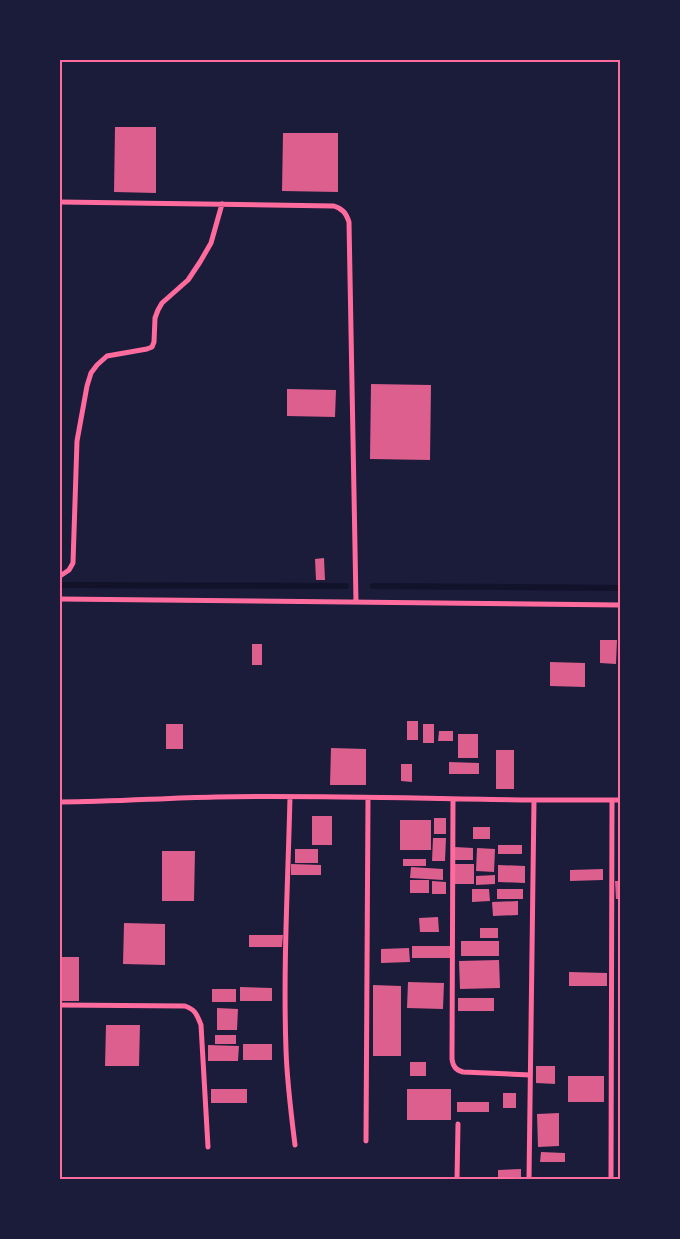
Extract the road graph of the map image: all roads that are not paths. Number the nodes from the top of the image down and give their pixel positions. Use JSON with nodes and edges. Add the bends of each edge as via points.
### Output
{"nodes":[{"id":1,"x":60,"y":202,"type":"edge"},
{"id":2,"x":222,"y":204,"type":"junction"},
{"id":3,"x":60,"y":576,"type":"edge"},
{"id":4,"x":60,"y":599,"type":"edge"},
{"id":5,"x":356,"y":602,"type":"junction"},
{"id":6,"x":620,"y":605,"type":"edge"},
{"id":7,"x":290,"y":797,"type":"junction"},
{"id":8,"x":368,"y":798,"type":"junction"},
{"id":9,"x":453,"y":799,"type":"junction"},
{"id":10,"x":534,"y":800,"type":"junction"},
{"id":11,"x":612,"y":800,"type":"junction"},
{"id":12,"x":620,"y":800,"type":"edge"},
{"id":13,"x":60,"y":802,"type":"edge"},
{"id":14,"x":60,"y":1005,"type":"edge"},
{"id":15,"x":530,"y":1075,"type":"junction"},
{"id":16,"x":458,"y":1124,"type":"dead end"},
{"id":17,"x":366,"y":1141,"type":"dead end"},
{"id":18,"x":295,"y":1145,"type":"dead end"},
{"id":19,"x":208,"y":1146,"type":"dead end"},
{"id":20,"x":457,"y":1179,"type":"edge"},
{"id":21,"x":529,"y":1179,"type":"edge"},
{"id":22,"x":611,"y":1179,"type":"edge"}],
"edges":[{"from":1,"to":2,"type":"street"},
{"from":2,"to":3,"type":"street","via":[[211,244],[188,280],[158,310],[152,347],[107,356],[91,373],[77,441],[73,563]]},
{"from":2,"to":5,"type":"street","via":[[334,206],[347,215]]},
{"from":4,"to":5,"type":"street"},
{"from":5,"to":6,"type":"street"},
{"from":7,"to":8,"type":"street"},
{"from":7,"to":13,"type":"street"},
{"from":7,"to":18,"type":"street","via":[[285,991],[289,1099]]},
{"from":8,"to":9,"type":"street"},
{"from":8,"to":17,"type":"street"},
{"from":9,"to":10,"type":"street"},
{"from":9,"to":15,"type":"street","via":[[453,1065],[463,1072]]},
{"from":10,"to":11,"type":"street"},
{"from":10,"to":15,"type":"street"},
{"from":11,"to":12,"type":"street"},
{"from":11,"to":22,"type":"street"},
{"from":14,"to":19,"type":"street","via":[[192,1008],[201,1025]]},
{"from":15,"to":21,"type":"street"},
{"from":16,"to":20,"type":"street"}]}
